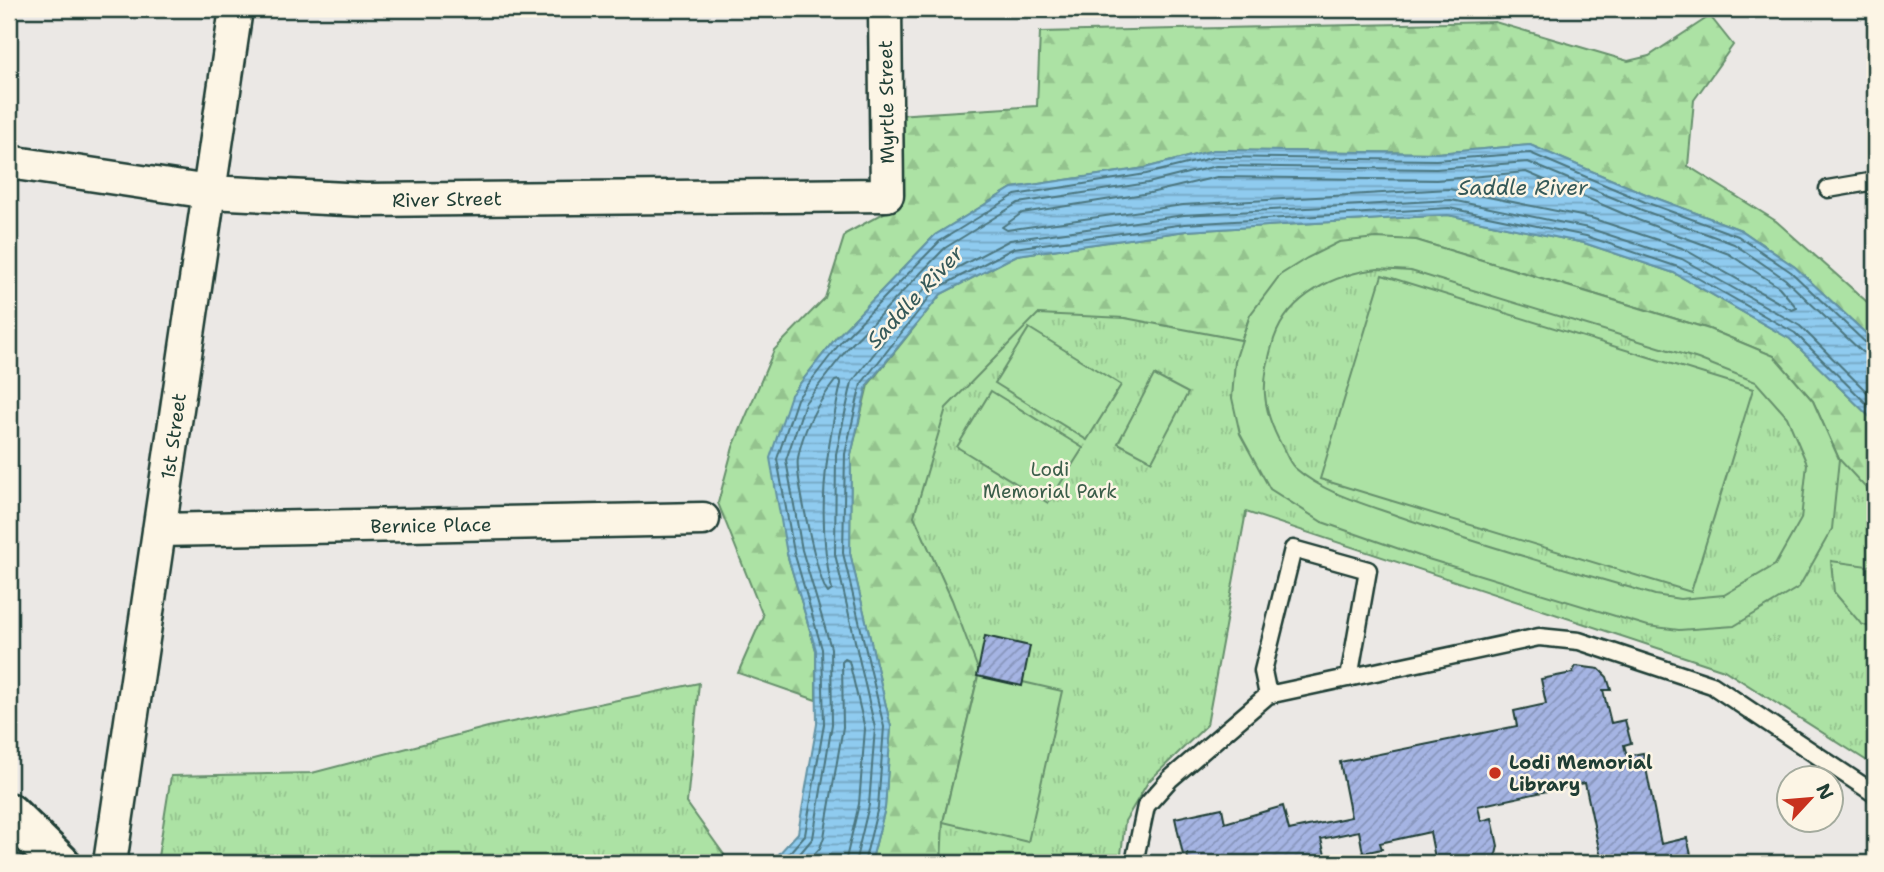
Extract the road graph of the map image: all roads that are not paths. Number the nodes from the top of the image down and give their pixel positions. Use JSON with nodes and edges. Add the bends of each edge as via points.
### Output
{"nodes":[{"id":1,"x":236,"y":9,"type":"edge"},
{"id":2,"x":885,"y":9,"type":"edge"},
{"id":3,"x":9,"y":162,"type":"edge"},
{"id":4,"x":1875,"y":181,"type":"edge"},
{"id":5,"x":1828,"y":188,"type":"dead end"},
{"id":6,"x":209,"y":192,"type":"junction"},
{"id":7,"x":887,"y":195,"type":"joint"},
{"id":8,"x":703,"y":519,"type":"dead end"},
{"id":9,"x":159,"y":530,"type":"junction"},
{"id":10,"x":1349,"y":678,"type":"junction"},
{"id":11,"x":1268,"y":695,"type":"junction"},
{"id":12,"x":1875,"y":793,"type":"edge"},
{"id":13,"x":9,"y":813,"type":"edge"},
{"id":14,"x":60,"y":863,"type":"edge"},
{"id":15,"x":110,"y":863,"type":"edge"},
{"id":16,"x":1133,"y":863,"type":"edge"}],
"edges":[{"from":1,"to":6,"type":"street","name":"1st Street"},
{"from":2,"to":7,"type":"street","name":"Myrtle Street"},
{"from":3,"to":6,"type":"street","name":"River Street"},
{"from":4,"to":5,"type":"lane"},
{"from":6,"to":7,"type":"street","name":"River Street","via":[[365,200]]},
{"from":6,"to":9,"type":"street","name":"1st Street"},
{"from":8,"to":9,"type":"street","name":"Bernice Place"},
{"from":9,"to":15,"type":"street","name":"1st Street"},
{"from":10,"to":11,"type":"lane"},
{"from":10,"to":11,"type":"lane","via":[[1368,570],[1293,549],[1263,671]]},
{"from":10,"to":12,"type":"lane","via":[[1539,637],[1579,641],[1712,685]]},
{"from":11,"to":16,"type":"lane","via":[[1170,779],[1146,806]]},
{"from":13,"to":14,"type":"main road"}]}
